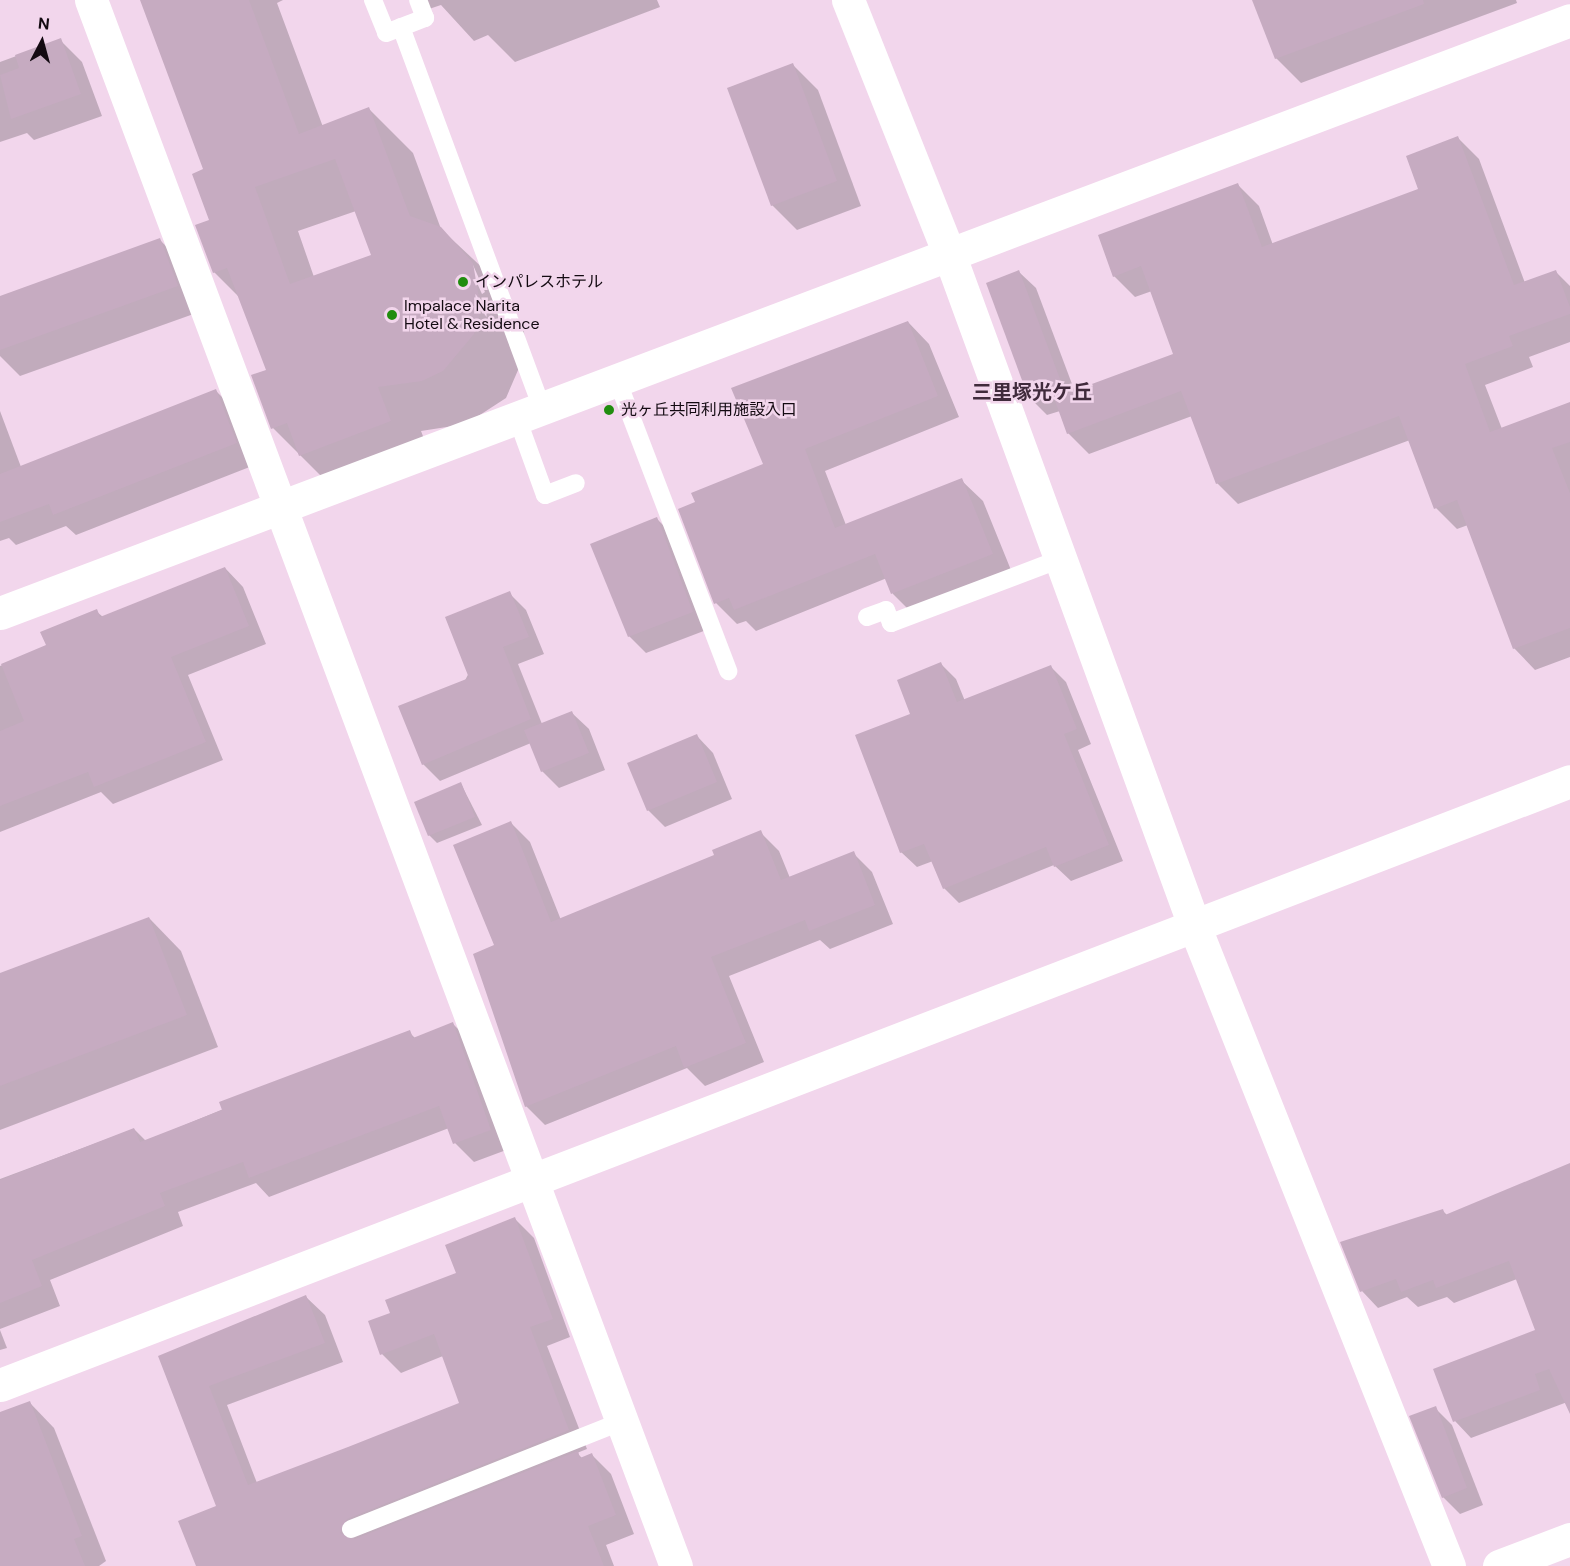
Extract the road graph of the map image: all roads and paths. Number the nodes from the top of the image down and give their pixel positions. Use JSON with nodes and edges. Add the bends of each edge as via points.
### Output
{"nodes":[{"id":1,"x":92,"y":0,"type":"edge"},
{"id":2,"x":374,"y":0,"type":"edge"},
{"id":3,"x":418,"y":0,"type":"edge"},
{"id":4,"x":848,"y":0,"type":"edge"},
{"id":5,"x":1570,"y":20,"type":"edge"},
{"id":6,"x":401,"y":27,"type":"junction"},
{"id":7,"x":948,"y":250,"type":"junction"},
{"id":8,"x":616,"y":377,"type":"junction"},
{"id":9,"x":528,"y":411,"type":"junction"},
{"id":10,"x":576,"y":483,"type":"dead end"},
{"id":11,"x":280,"y":506,"type":"junction"},
{"id":12,"x":1060,"y":559,"type":"junction"},
{"id":13,"x":0,"y":613,"type":"edge"},
{"id":14,"x":867,"y":617,"type":"dead end"},
{"id":15,"x":728,"y":671,"type":"dead end"},
{"id":16,"x":1570,"y":781,"type":"edge"},
{"id":17,"x":1194,"y":926,"type":"junction"},
{"id":18,"x":532,"y":1181,"type":"junction"},
{"id":19,"x":0,"y":1384,"type":"edge"},
{"id":20,"x":622,"y":1421,"type":"junction"},
{"id":21,"x":351,"y":1529,"type":"dead end"},
{"id":22,"x":1570,"y":1539,"type":"edge"},
{"id":23,"x":676,"y":1566,"type":"edge"},
{"id":24,"x":1449,"y":1566,"type":"edge"},
{"id":25,"x":1499,"y":1566,"type":"edge"}],
"edges":[{"from":1,"to":11,"type":"street"},
{"from":2,"to":6,"type":"lane","via":[[386,33]]},
{"from":3,"to":6,"type":"lane","via":[[425,18]]},
{"from":4,"to":7,"type":"street"},
{"from":5,"to":7,"type":"street"},
{"from":6,"to":9,"type":"lane"},
{"from":7,"to":8,"type":"street"},
{"from":7,"to":12,"type":"street"},
{"from":8,"to":9,"type":"street"},
{"from":8,"to":15,"type":"lane"},
{"from":9,"to":10,"type":"lane","via":[[545,495]]},
{"from":9,"to":11,"type":"street"},
{"from":11,"to":13,"type":"street"},
{"from":11,"to":18,"type":"street"},
{"from":12,"to":14,"type":"lane","via":[[891,622],[886,610]]},
{"from":12,"to":17,"type":"street"},
{"from":16,"to":17,"type":"street"},
{"from":17,"to":18,"type":"street"},
{"from":17,"to":24,"type":"street"},
{"from":18,"to":19,"type":"street"},
{"from":18,"to":20,"type":"street"},
{"from":20,"to":21,"type":"lane"},
{"from":20,"to":23,"type":"street"},
{"from":22,"to":25,"type":"street"}]}
